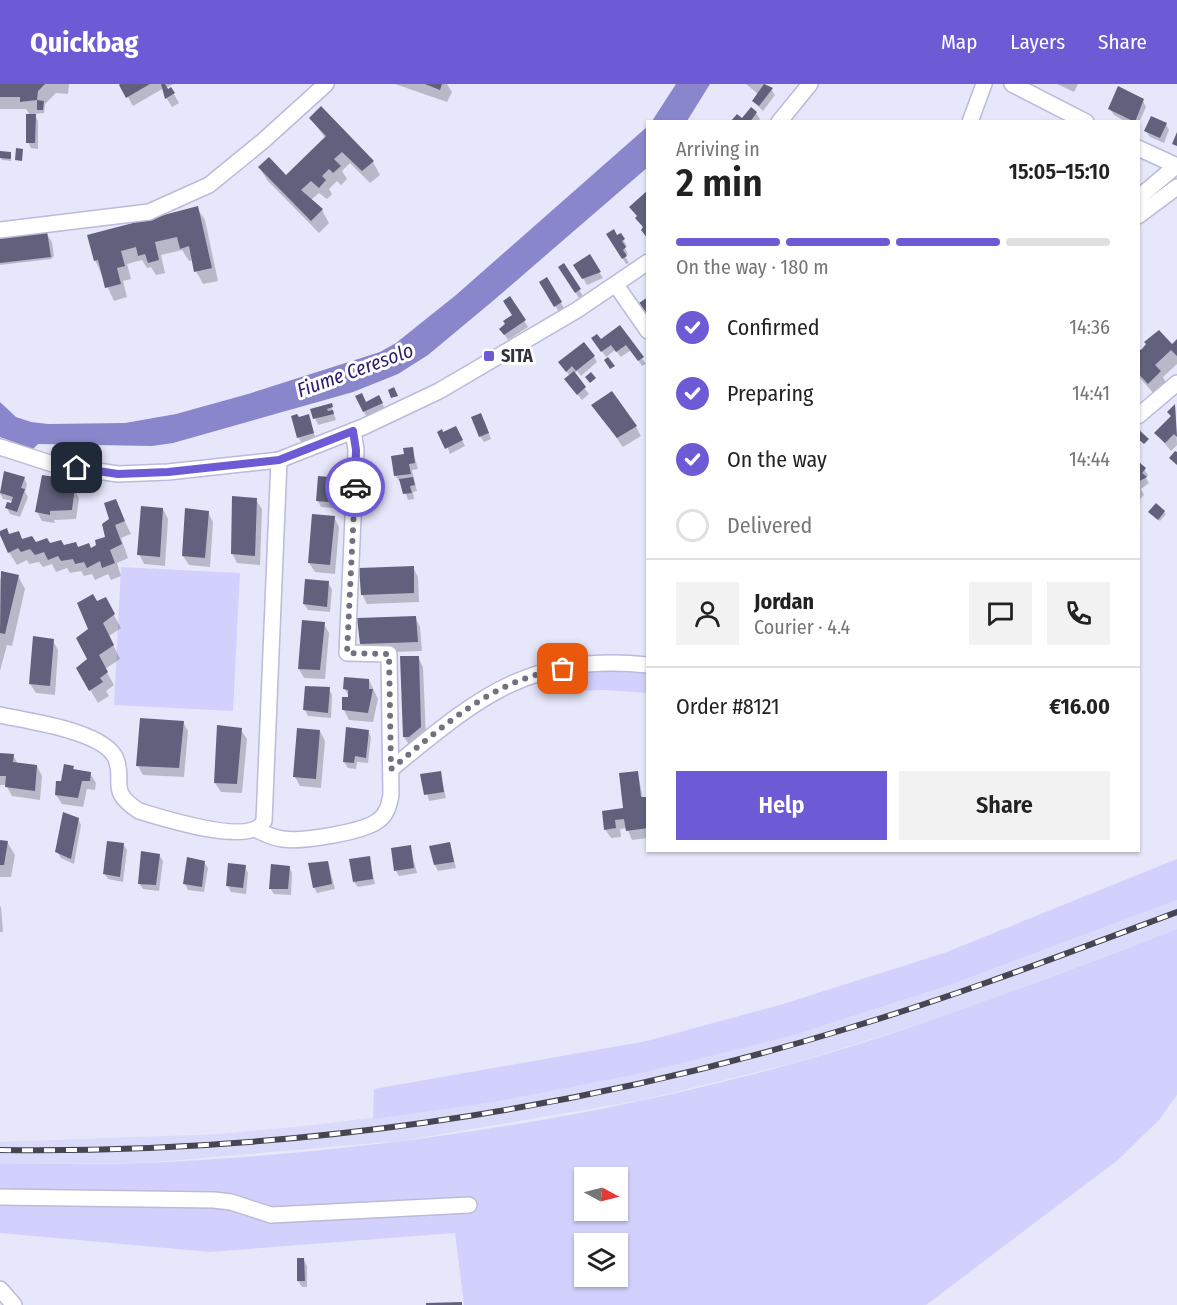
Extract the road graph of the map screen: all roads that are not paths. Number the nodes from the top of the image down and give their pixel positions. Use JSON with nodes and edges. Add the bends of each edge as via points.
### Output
{"nodes":[{"id":1,"x":326,"y":84,"type":"edge"},
{"id":2,"x":810,"y":84,"type":"edge"},
{"id":3,"x":984,"y":84,"type":"edge"},
{"id":4,"x":1012,"y":84,"type":"edge"},
{"id":5,"x":781,"y":120,"type":"edge"},
{"id":6,"x":971,"y":120,"type":"edge"},
{"id":7,"x":1082,"y":120,"type":"edge"},
{"id":8,"x":1140,"y":149,"type":"edge"},
{"id":9,"x":1177,"y":166,"type":"edge"},
{"id":10,"x":1177,"y":187,"type":"edge"},
{"id":11,"x":1140,"y":196,"type":"edge"},
{"id":12,"x":1140,"y":215,"type":"edge"},
{"id":13,"x":0,"y":230,"type":"edge"},
{"id":14,"x":646,"y":263,"type":"edge"},
{"id":15,"x":616,"y":285,"type":"junction"},
{"id":16,"x":646,"y":327,"type":"edge"},
{"id":17,"x":1177,"y":383,"type":"edge"},
{"id":18,"x":1140,"y":414,"type":"edge"},
{"id":19,"x":353,"y":431,"type":"junction"},
{"id":20,"x":0,"y":447,"type":"edge"},
{"id":21,"x":279,"y":460,"type":"junction"},
{"id":22,"x":646,"y":665,"type":"edge"},
{"id":23,"x":0,"y":715,"type":"edge"},
{"id":24,"x":391,"y":769,"type":"junction"},
{"id":25,"x":257,"y":830,"type":"junction"},
{"id":26,"x":0,"y":1197,"type":"edge"},
{"id":27,"x":469,"y":1205,"type":"dead end"},
{"id":28,"x":0,"y":1289,"type":"edge"},
{"id":29,"x":14,"y":1305,"type":"edge"}],
"edges":[{"from":1,"to":13,"type":"street","via":[[209,185],[149,212]]},
{"from":2,"to":5,"type":"street"},
{"from":3,"to":6,"type":"street"},
{"from":4,"to":7,"type":"street"},
{"from":8,"to":9,"type":"street"},
{"from":9,"to":11,"type":"street"},
{"from":10,"to":12,"type":"street"},
{"from":14,"to":15,"type":"street"},
{"from":15,"to":16,"type":"street"},
{"from":15,"to":19,"type":"street","via":[[439,392]]},
{"from":17,"to":18,"type":"street"},
{"from":19,"to":21,"type":"street"},
{"from":19,"to":24,"type":"street","via":[[356,450],[347,653],[389,654]]},
{"from":20,"to":21,"type":"street","via":[[56,465],[118,474]]},
{"from":21,"to":25,"type":"street","via":[[264,821]]},
{"from":22,"to":24,"type":"street","via":[[587,665],[540,672],[505,684],[474,703]]},
{"from":23,"to":25,"type":"street","via":[[73,731],[110,750],[117,765],[120,791],[129,805],[139,811],[213,830]]},
{"from":24,"to":25,"type":"street","via":[[388,807],[379,821],[370,826],[285,839]]},
{"from":26,"to":27,"type":"street","via":[[214,1200],[271,1215]]},
{"from":28,"to":29,"type":"street"}]}
